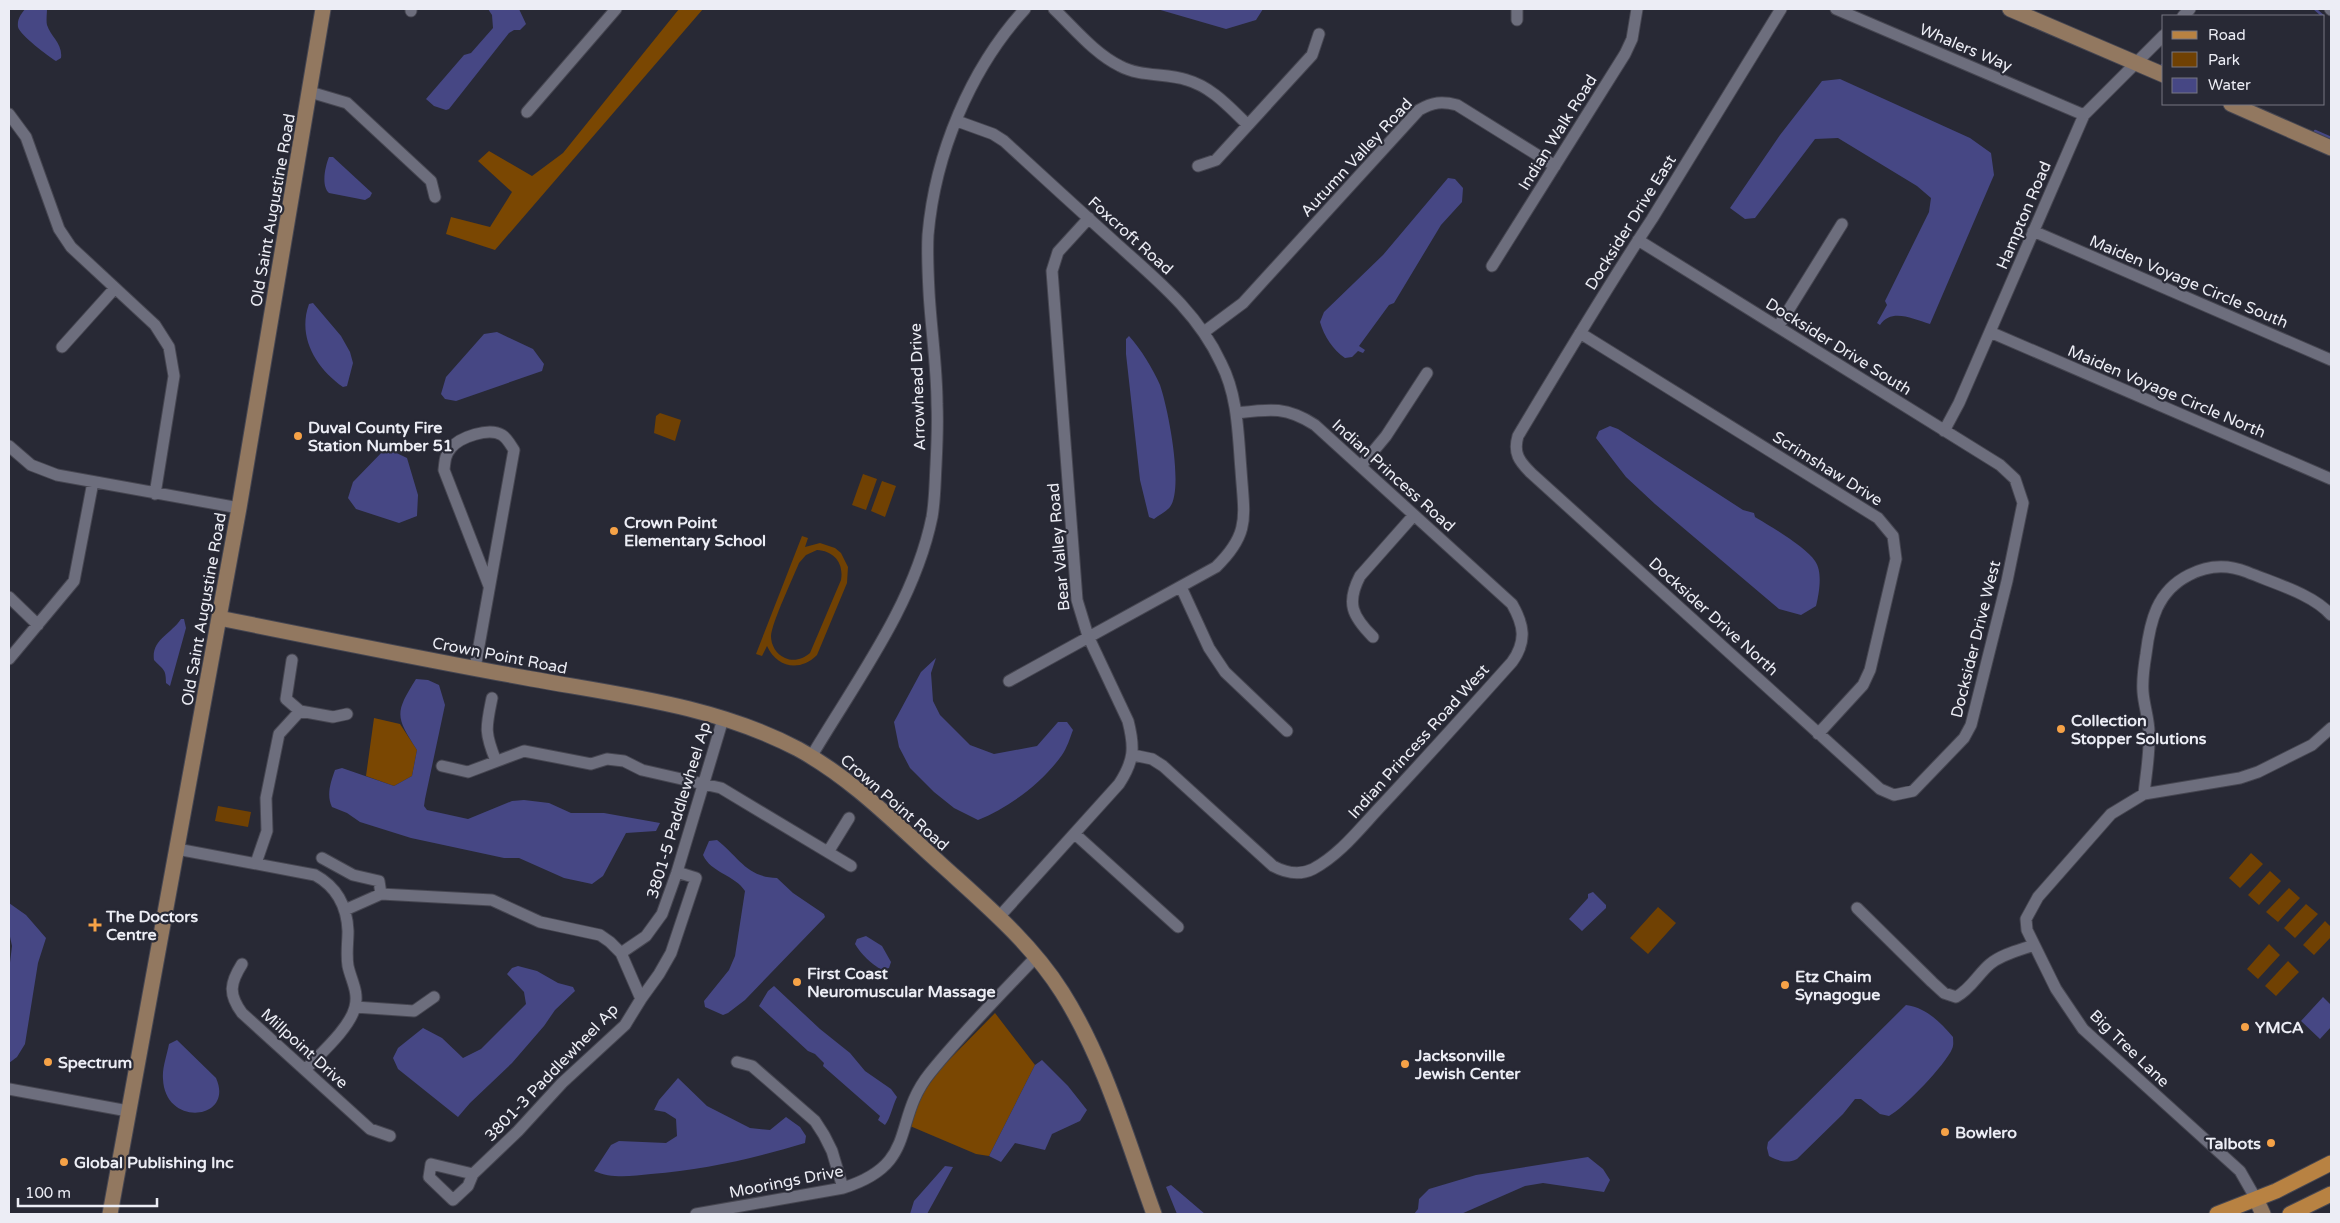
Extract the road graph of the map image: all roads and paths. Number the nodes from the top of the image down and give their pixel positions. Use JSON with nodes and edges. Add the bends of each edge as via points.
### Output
{"nodes":[{"id":1,"x":323,"y":9,"type":"edge"},
{"id":2,"x":616,"y":9,"type":"edge"},
{"id":3,"x":1025,"y":9,"type":"edge"},
{"id":4,"x":1054,"y":9,"type":"edge"},
{"id":5,"x":1637,"y":9,"type":"edge"},
{"id":6,"x":1782,"y":9,"type":"edge"},
{"id":7,"x":1836,"y":9,"type":"edge"},
{"id":8,"x":2010,"y":9,"type":"edge"},
{"id":9,"x":1320,"y":34,"type":"dead end"},
{"id":10,"x":2162,"y":37,"type":"edge"},
{"id":11,"x":2136,"y":63,"type":"junction"},
{"id":12,"x":2162,"y":74,"type":"edge"},
{"id":13,"x":310,"y":92,"type":"junction"},
{"id":14,"x":2233,"y":105,"type":"edge"},
{"id":15,"x":527,"y":112,"type":"dead end"},
{"id":16,"x":9,"y":114,"type":"edge"},
{"id":17,"x":2084,"y":115,"type":"junction"},
{"id":18,"x":958,"y":121,"type":"junction"},
{"id":19,"x":1248,"y":125,"type":"junction"},
{"id":20,"x":2331,"y":148,"type":"edge"},
{"id":21,"x":1198,"y":166,"type":"dead end"},
{"id":22,"x":1555,"y":166,"type":"junction"},
{"id":23,"x":435,"y":197,"type":"dead end"},
{"id":24,"x":1088,"y":218,"type":"junction"},
{"id":25,"x":1842,"y":224,"type":"dead end"},
{"id":26,"x":2033,"y":231,"type":"junction"},
{"id":27,"x":1638,"y":240,"type":"junction"},
{"id":28,"x":1492,"y":266,"type":"dead end"},
{"id":29,"x":115,"y":288,"type":"junction"},
{"id":30,"x":1778,"y":327,"type":"junction"},
{"id":31,"x":1204,"y":332,"type":"junction"},
{"id":32,"x":1990,"y":332,"type":"junction"},
{"id":33,"x":1580,"y":333,"type":"junction"},
{"id":34,"x":62,"y":347,"type":"dead end"},
{"id":35,"x":2331,"y":360,"type":"edge"},
{"id":36,"x":1426,"y":373,"type":"dead end"},
{"id":37,"x":1237,"y":413,"type":"junction"},
{"id":38,"x":1944,"y":431,"type":"junction"},
{"id":39,"x":9,"y":446,"type":"edge"},
{"id":40,"x":1516,"y":455,"type":"joint"},
{"id":41,"x":1361,"y":466,"type":"junction"},
{"id":42,"x":2331,"y":479,"type":"edge"},
{"id":43,"x":93,"y":482,"type":"junction"},
{"id":44,"x":2019,"y":485,"type":"joint"},
{"id":45,"x":155,"y":494,"type":"junction"},
{"id":46,"x":238,"y":508,"type":"junction"},
{"id":47,"x":1414,"y":515,"type":"junction"},
{"id":48,"x":489,"y":586,"type":"junction"},
{"id":49,"x":1180,"y":587,"type":"junction"},
{"id":50,"x":9,"y":597,"type":"edge"},
{"id":51,"x":1512,"y":604,"type":"joint"},
{"id":52,"x":2331,"y":615,"type":"edge"},
{"id":53,"x":219,"y":618,"type":"junction"},
{"id":54,"x":38,"y":625,"type":"junction"},
{"id":55,"x":1088,"y":636,"type":"junction"},
{"id":56,"x":1373,"y":637,"type":"dead end"},
{"id":57,"x":9,"y":659,"type":"edge"},
{"id":58,"x":292,"y":660,"type":"dead end"},
{"id":59,"x":475,"y":668,"type":"junction"},
{"id":60,"x":1009,"y":681,"type":"dead end"},
{"id":61,"x":492,"y":698,"type":"dead end"},
{"id":62,"x":300,"y":711,"type":"junction"},
{"id":63,"x":347,"y":714,"type":"dead end"},
{"id":64,"x":723,"y":719,"type":"junction"},
{"id":65,"x":2331,"y":728,"type":"edge"},
{"id":66,"x":1287,"y":731,"type":"dead end"},
{"id":67,"x":1818,"y":734,"type":"junction"},
{"id":68,"x":1133,"y":755,"type":"junction"},
{"id":69,"x":811,"y":757,"type":"junction"},
{"id":70,"x":496,"y":761,"type":"junction"},
{"id":71,"x":442,"y":766,"type":"dead end"},
{"id":72,"x":705,"y":783,"type":"junction"},
{"id":73,"x":1894,"y":794,"type":"joint"},
{"id":74,"x":2144,"y":794,"type":"junction"},
{"id":75,"x":849,"y":818,"type":"dead end"},
{"id":76,"x":1075,"y":834,"type":"junction"},
{"id":77,"x":177,"y":850,"type":"junction"},
{"id":78,"x":828,"y":852,"type":"junction"},
{"id":79,"x":322,"y":858,"type":"dead end"},
{"id":80,"x":256,"y":863,"type":"junction"},
{"id":81,"x":851,"y":866,"type":"dead end"},
{"id":82,"x":677,"y":872,"type":"junction"},
{"id":83,"x":381,"y":894,"type":"junction"},
{"id":84,"x":1857,"y":908,"type":"dead end"},
{"id":85,"x":345,"y":910,"type":"junction"},
{"id":86,"x":999,"y":917,"type":"junction"},
{"id":87,"x":1178,"y":927,"type":"dead end"},
{"id":88,"x":2034,"y":945,"type":"junction"},
{"id":89,"x":621,"y":953,"type":"junction"},
{"id":90,"x":1036,"y":957,"type":"junction"},
{"id":91,"x":242,"y":964,"type":"dead end"},
{"id":92,"x":434,"y":997,"type":"dead end"},
{"id":93,"x":641,"y":999,"type":"junction"},
{"id":94,"x":355,"y":1007,"type":"junction"},
{"id":95,"x":737,"y":1062,"type":"dead end"},
{"id":96,"x":305,"y":1070,"type":"junction"},
{"id":97,"x":9,"y":1089,"type":"edge"},
{"id":98,"x":128,"y":1111,"type":"junction"},
{"id":99,"x":390,"y":1136,"type":"dead end"},
{"id":100,"x":2331,"y":1163,"type":"edge"},
{"id":101,"x":473,"y":1174,"type":"dead end"},
{"id":102,"x":843,"y":1188,"type":"junction"},
{"id":103,"x":2331,"y":1194,"type":"edge"},
{"id":104,"x":2256,"y":1199,"type":"junction"},
{"id":105,"x":110,"y":1214,"type":"edge"},
{"id":106,"x":696,"y":1214,"type":"edge"},
{"id":107,"x":1154,"y":1214,"type":"edge"},
{"id":108,"x":2217,"y":1214,"type":"edge"},
{"id":109,"x":2263,"y":1214,"type":"edge"},
{"id":110,"x":2290,"y":1214,"type":"edge"}],
"edges":[{"from":1,"to":13,"type":"street","name":"Old Saint Augustine Road"},
{"from":2,"to":15,"type":"street"},
{"from":3,"to":18,"type":"street","name":"Arrowhead Drive","via":[[989,54]]},
{"from":4,"to":19,"type":"street","via":[[1121,67],[1200,84]]},
{"from":5,"to":22,"type":"street","name":"Indian Walk Road","via":[[1632,39],[1625,54]]},
{"from":6,"to":27,"type":"street","name":"Docksider Drive East"},
{"from":7,"to":17,"type":"street","name":"Whalers Way"},
{"from":8,"to":11,"type":"street"},
{"from":9,"to":19,"type":"street","via":[[1312,55]]},
{"from":10,"to":11,"type":"street","name":"Hampton Road"},
{"from":11,"to":12,"type":"street"},
{"from":11,"to":17,"type":"street","name":"Hampton Road"},
{"from":13,"to":23,"type":"street","via":[[347,103],[431,181]]},
{"from":13,"to":46,"type":"street","name":"Old Saint Augustine Road"},
{"from":14,"to":20,"type":"street"},
{"from":16,"to":29,"type":"street","via":[[26,137],[60,229],[71,247]]},
{"from":17,"to":26,"type":"street","name":"Hampton Road"},
{"from":18,"to":24,"type":"street","name":"Foxcroft Road","via":[[1004,141]]},
{"from":18,"to":69,"type":"street","name":"Arrowhead Drive","via":[[941,169],[928,235],[938,404],[932,516],[906,594]]},
{"from":19,"to":21,"type":"street","via":[[1216,160]]},
{"from":22,"to":28,"type":"street","name":"Indian Walk Road"},
{"from":22,"to":31,"type":"street","name":"Autumn Valley Road","via":[[1458,105],[1430,103],[1419,110],[1243,303]]},
{"from":24,"to":31,"type":"street","name":"Foxcroft Road","via":[[1177,299]]},
{"from":24,"to":55,"type":"street","name":"Bear Valley Road","via":[[1058,252],[1052,271],[1078,600]]},
{"from":25,"to":30,"type":"street"},
{"from":26,"to":32,"type":"street","name":"Hampton Road"},
{"from":26,"to":35,"type":"street","name":"Maiden Voyage Circle South"},
{"from":27,"to":30,"type":"street","name":"Docksider Drive South"},
{"from":27,"to":33,"type":"street","name":"Docksider Drive East"},
{"from":29,"to":34,"type":"street"},
{"from":29,"to":45,"type":"street","via":[[156,325],[173,362],[174,376]]},
{"from":30,"to":38,"type":"street","name":"Docksider Drive South"},
{"from":31,"to":37,"type":"street","name":"Foxcroft Road","via":[[1222,364]]},
{"from":32,"to":38,"type":"street","name":"Hampton Road"},
{"from":32,"to":42,"type":"street","name":"Maiden Voyage Circle North"},
{"from":33,"to":40,"type":"street","name":"Docksider Drive East","via":[[1518,436]]},
{"from":33,"to":67,"type":"street","name":"Scrimshaw Drive","via":[[1878,518],[1893,536],[1896,559],[1867,678]]},
{"from":36,"to":41,"type":"street","via":[[1386,436]]},
{"from":37,"to":41,"type":"street","name":"Indian Princess Road","via":[[1272,409],[1301,416],[1315,424]]},
{"from":37,"to":49,"type":"street","name":"Foxcroft Road","via":[[1245,518],[1243,530],[1229,554],[1216,567]]},
{"from":38,"to":44,"type":"street","name":"Docksider Drive South","via":[[2000,465]]},
{"from":39,"to":43,"type":"street","via":[[44,471]]},
{"from":40,"to":67,"type":"street","name":"Docksider Drive North","via":[[1531,473]]},
{"from":41,"to":47,"type":"street","name":"Indian Princess Road"},
{"from":43,"to":45,"type":"street"},
{"from":43,"to":54,"type":"street","via":[[74,581]]},
{"from":44,"to":73,"type":"street","name":"Docksider Drive West","via":[[2023,503],[1971,725],[1964,738],[1918,787],[1905,794]]},
{"from":45,"to":46,"type":"street"},
{"from":46,"to":53,"type":"street","name":"Old Saint Augustine Road"},
{"from":47,"to":51,"type":"street","name":"Indian Princess Road"},
{"from":47,"to":56,"type":"street","via":[[1360,576],[1354,588],[1354,614]]},
{"from":48,"to":48,"type":"street","via":[[514,450],[508,440],[489,431],[452,446],[445,457],[444,470]]},
{"from":48,"to":59,"type":"street"},
{"from":49,"to":55,"type":"street","name":"Foxcroft Road"},
{"from":49,"to":66,"type":"street","via":[[1209,648],[1225,672]]},
{"from":50,"to":54,"type":"street"},
{"from":51,"to":68,"type":"street","name":"Indian Princess Road West","via":[[1523,629],[1523,642],[1512,662],[1345,844],[1312,870],[1294,874],[1283,872],[1163,766],[1152,759]]},
{"from":52,"to":74,"type":"street","via":[[2311,600],[2241,570],[2208,567],[2180,579],[2160,600],[2148,631],[2143,692],[2149,733]]},
{"from":53,"to":59,"type":"street","name":"Crown Point Road"},
{"from":53,"to":77,"type":"street","name":"Old Saint Augustine Road"},
{"from":54,"to":57,"type":"street"},
{"from":55,"to":60,"type":"street","name":"Foxcroft Road"},
{"from":55,"to":68,"type":"street","name":"Bear Valley Road","via":[[1128,721]]},
{"from":58,"to":62,"type":"street","via":[[286,699]]},
{"from":59,"to":64,"type":"street","name":"Crown Point Road","via":[[682,708]]},
{"from":61,"to":70,"type":"street","via":[[486,728],[487,740]]},
{"from":62,"to":63,"type":"street","via":[[333,717]]},
{"from":62,"to":80,"type":"street","via":[[279,734],[266,798],[267,831]]},
{"from":64,"to":69,"type":"street","name":"Crown Point Road","via":[[760,731]]},
{"from":64,"to":72,"type":"street","name":"3801-5 Paddlewheel Ap"},
{"from":65,"to":74,"type":"street","via":[[2312,745],[2258,772]]},
{"from":67,"to":73,"type":"street","name":"Docksider Drive North","via":[[1880,789]]},
{"from":68,"to":76,"type":"street","name":"Bear Valley Road","via":[[1119,784]]},
{"from":69,"to":86,"type":"street","name":"Crown Point Road","via":[[872,802]]},
{"from":70,"to":71,"type":"street","via":[[468,772]]},
{"from":70,"to":72,"type":"street","via":[[524,750],[591,764],[607,759],[624,761],[642,770]]},
{"from":72,"to":78,"type":"street","via":[[721,788]]},
{"from":72,"to":82,"type":"street","name":"3801-5 Paddlewheel Ap"},
{"from":74,"to":88,"type":"street","name":"Big Tree Lane","via":[[2111,814],[2038,897],[2026,919]]},
{"from":75,"to":78,"type":"street"},
{"from":76,"to":86,"type":"street","name":"Bear Valley Road"},
{"from":76,"to":87,"type":"street"},
{"from":77,"to":80,"type":"street"},
{"from":77,"to":98,"type":"street","name":"Old Saint Augustine Road"},
{"from":78,"to":81,"type":"street"},
{"from":79,"to":83,"type":"street","via":[[353,875],[379,881]]},
{"from":80,"to":85,"type":"street","via":[[314,875],[332,888]]},
{"from":82,"to":89,"type":"street","name":"3801-5 Paddlewheel Ap","via":[[654,927]]},
{"from":82,"to":93,"type":"street","via":[[696,878],[671,953]]},
{"from":83,"to":85,"type":"street","name":"3801-3 Paddlewheel Ap"},
{"from":83,"to":89,"type":"street","name":"3801-3 Paddlewheel Ap","via":[[492,900],[540,922],[600,935]]},
{"from":84,"to":88,"type":"street","via":[[1932,982],[1956,997],[1998,958]]},
{"from":85,"to":94,"type":"street","via":[[346,951],[356,988]]},
{"from":86,"to":90,"type":"street","name":"Crown Point Road"},
{"from":88,"to":104,"type":"street","name":"Big Tree Lane","via":[[2056,989],[2083,1029],[2240,1171]]},
{"from":89,"to":93,"type":"street","name":"3801-3 Paddlewheel Ap"},
{"from":90,"to":102,"type":"street","name":"Moorings Drive","via":[[921,1085],[903,1137],[891,1159],[872,1176]]},
{"from":90,"to":107,"type":"street","name":"Crown Point Road","via":[[1063,994],[1098,1062]]},
{"from":91,"to":96,"type":"street","name":"Millpoint Drive","via":[[233,979],[236,1005]]},
{"from":92,"to":94,"type":"street","via":[[414,1011]]},
{"from":93,"to":101,"type":"street","name":"3801-3 Paddlewheel Ap","via":[[625,1025],[562,1083]]},
{"from":94,"to":96,"type":"street","via":[[340,1031]]},
{"from":95,"to":102,"type":"street","via":[[752,1066],[815,1121],[832,1151]]},
{"from":96,"to":99,"type":"street","name":"Millpoint Drive","via":[[370,1129]]},
{"from":97,"to":98,"type":"street"},
{"from":98,"to":105,"type":"street","name":"Old Saint Augustine Road"},
{"from":100,"to":104,"type":"main road"},
{"from":102,"to":106,"type":"street","name":"Moorings Drive"},
{"from":103,"to":110,"type":"main road"},
{"from":104,"to":108,"type":"main road"},
{"from":104,"to":109,"type":"street"}]}
